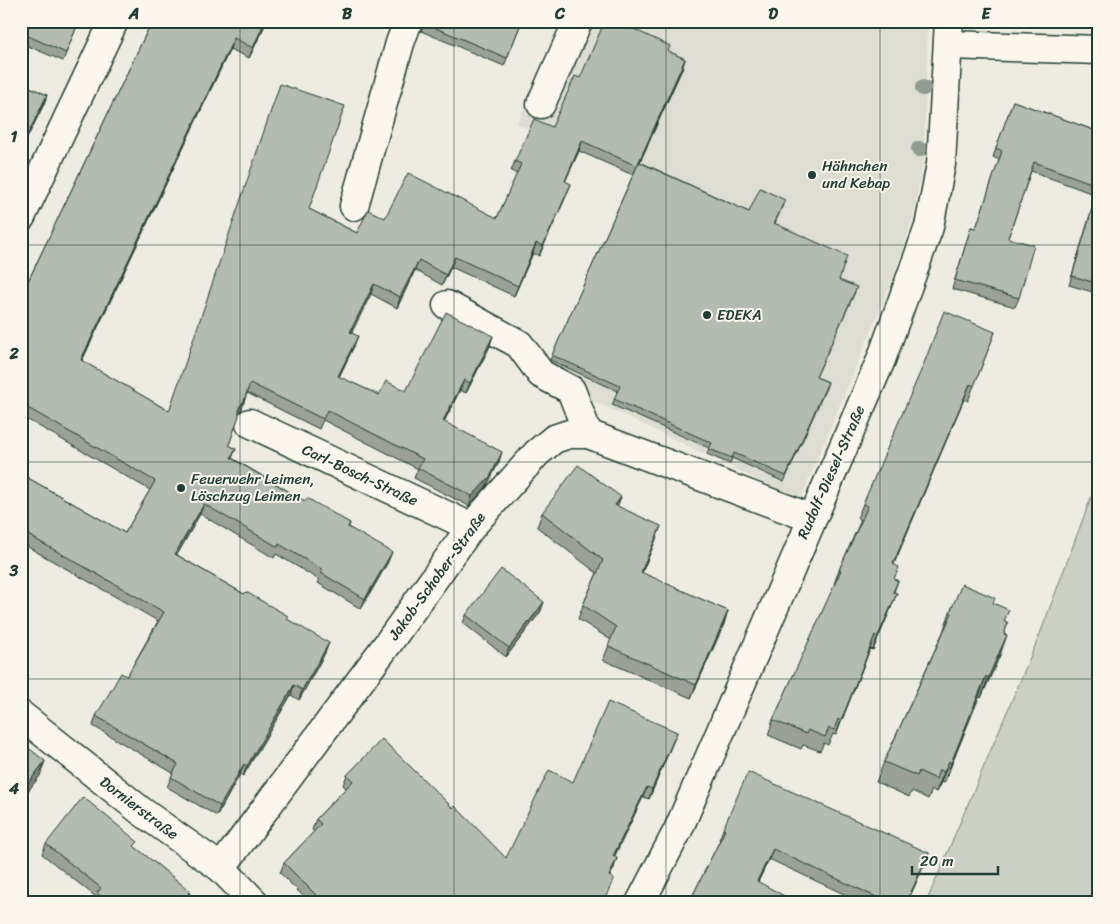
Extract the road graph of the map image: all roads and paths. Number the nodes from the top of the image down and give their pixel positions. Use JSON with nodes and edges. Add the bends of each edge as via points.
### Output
{"nodes":[{"id":1,"x":114,"y":21,"type":"edge"},
{"id":2,"x":408,"y":21,"type":"edge"},
{"id":3,"x":578,"y":21,"type":"edge"},
{"id":4,"x":949,"y":33,"type":"edge"},
{"id":5,"x":1099,"y":50,"type":"edge"},
{"id":6,"x":541,"y":104,"type":"dead end"},
{"id":7,"x":354,"y":206,"type":"dead end"},
{"id":8,"x":21,"y":217,"type":"edge"},
{"id":9,"x":447,"y":305,"type":"dead end"},
{"id":10,"x":250,"y":423,"type":"dead end"},
{"id":11,"x":588,"y":434,"type":"junction"},
{"id":12,"x":811,"y":518,"type":"junction"},
{"id":13,"x":470,"y":527,"type":"junction"},
{"id":14,"x":21,"y":715,"type":"edge"},
{"id":15,"x":221,"y":868,"type":"junction"},
{"id":16,"x":255,"y":903,"type":"edge"},
{"id":17,"x":640,"y":903,"type":"edge"}],
"edges":[{"from":1,"to":8,"type":"street"},
{"from":2,"to":7,"type":"street"},
{"from":3,"to":6,"type":"street"},
{"from":4,"to":5,"type":"street"},
{"from":4,"to":12,"type":"street","name":"Rudolf-Diesel-Straße","via":[[941,164],[928,227],[881,360]]},
{"from":9,"to":11,"type":"street","via":[[519,344],[541,374],[571,390]]},
{"from":10,"to":13,"type":"street","name":"Carl-Bosch-Straße"},
{"from":11,"to":12,"type":"street","name":"Jakob-Schober-Straße"},
{"from":11,"to":13,"type":"street","name":"Jakob-Schober-Straße","via":[[569,434],[554,439],[536,453]]},
{"from":12,"to":17,"type":"street","name":"Rudolf-Diesel-Straße","via":[[678,830]]},
{"from":13,"to":15,"type":"street","name":"Jakob-Schober-Straße"},
{"from":14,"to":15,"type":"street","name":"Dornierstraße","via":[[141,811]]},
{"from":15,"to":16,"type":"street","name":"Dornierstraße"}]}
